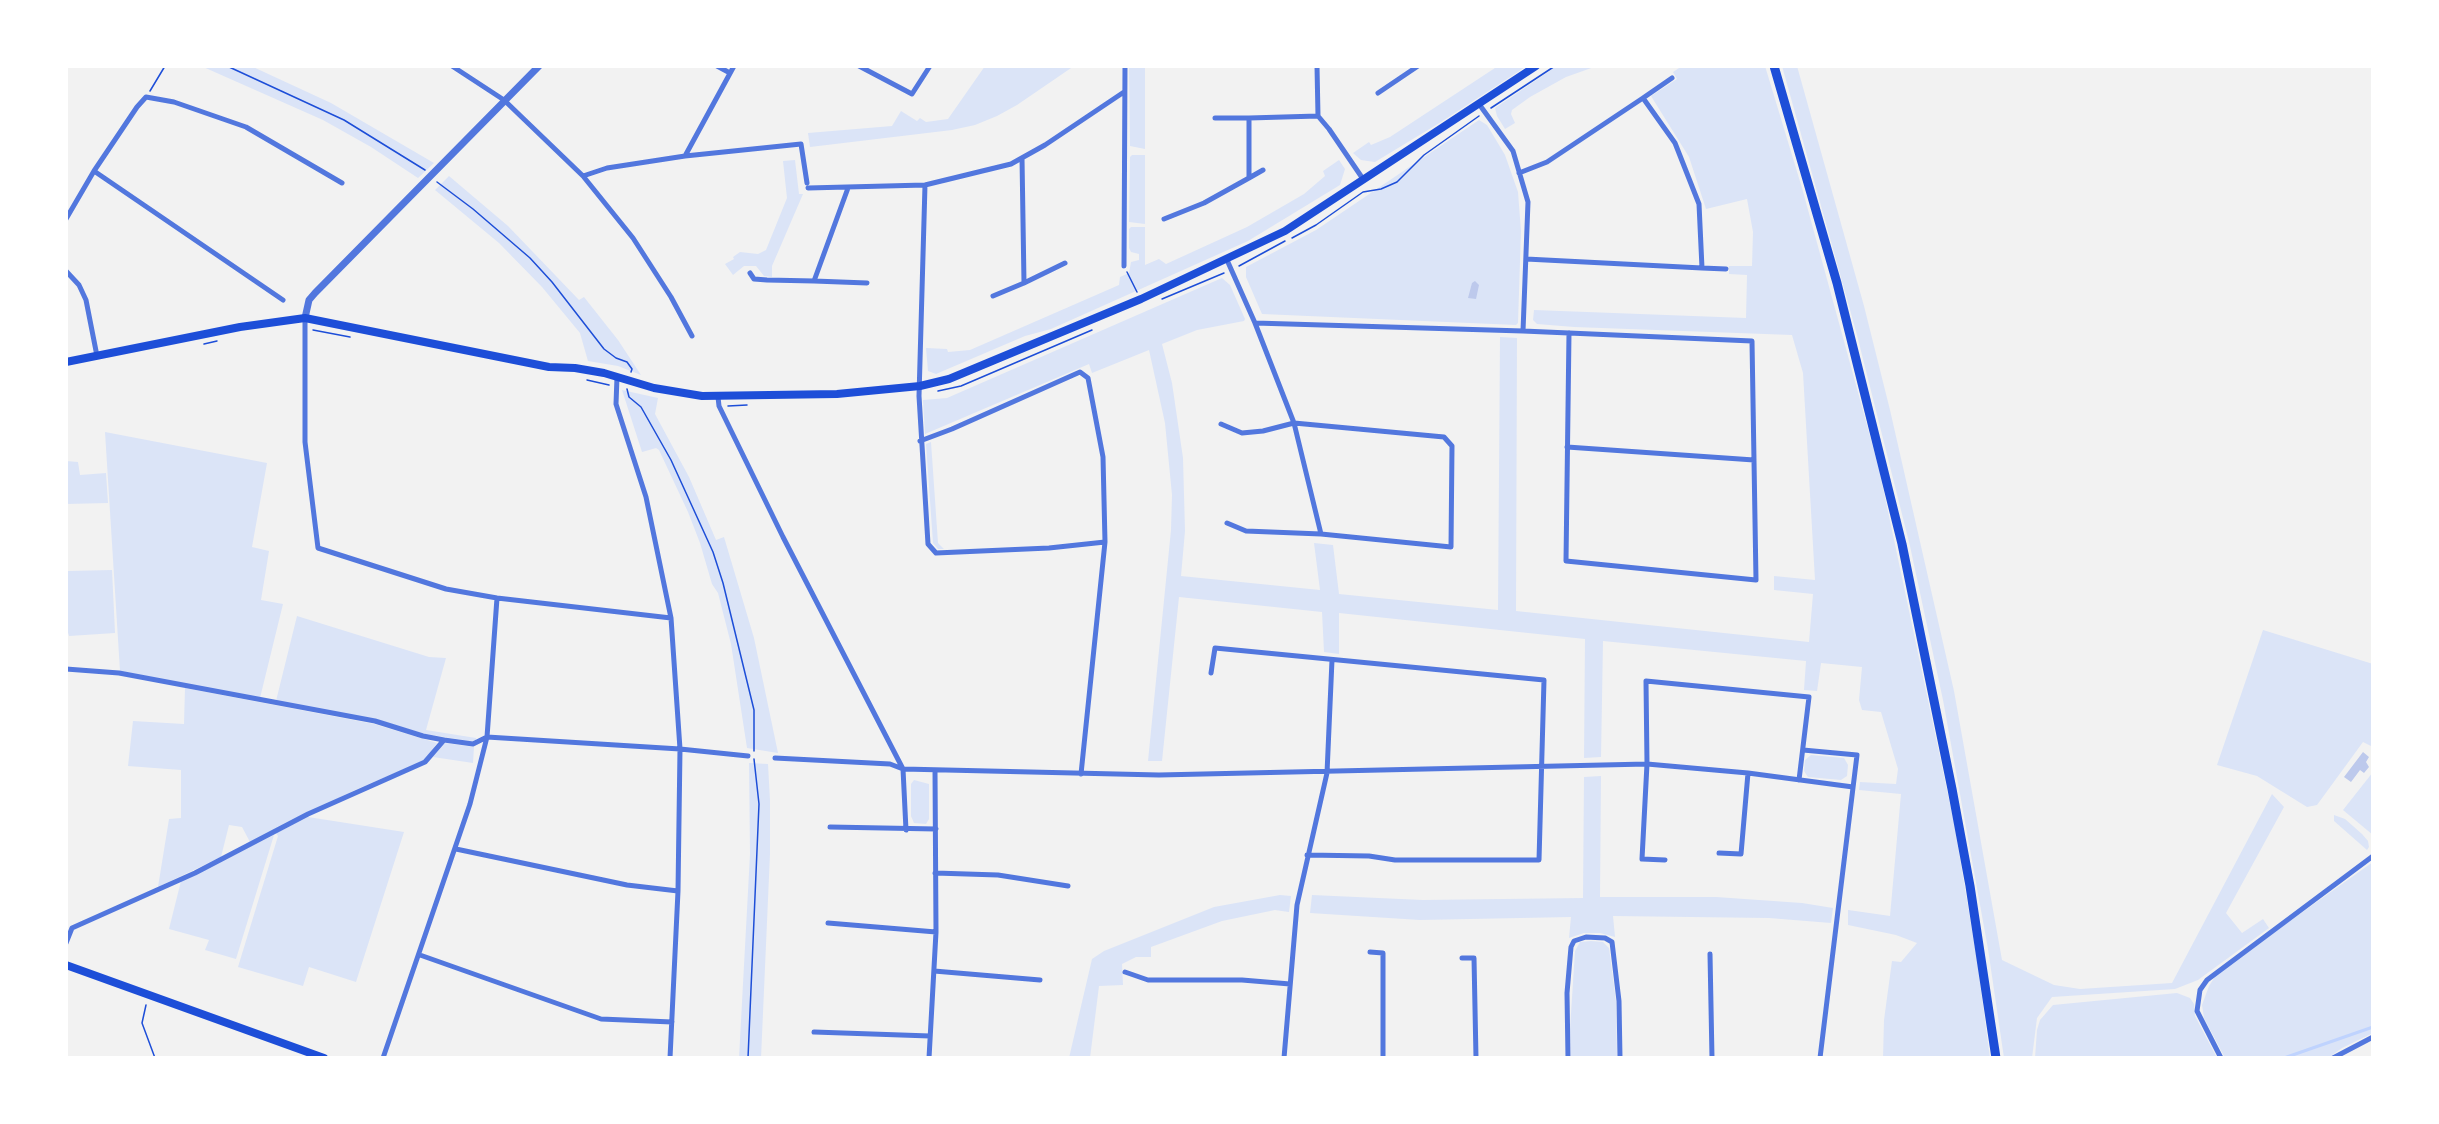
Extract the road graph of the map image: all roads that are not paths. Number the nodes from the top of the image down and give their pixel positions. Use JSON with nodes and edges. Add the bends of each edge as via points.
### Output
{"nodes":[{"id":1,"x":452,"y":66,"type":"edge"},
{"id":2,"x":538,"y":66,"type":"edge"},
{"id":3,"x":717,"y":66,"type":"edge"},
{"id":4,"x":734,"y":66,"type":"edge"},
{"id":5,"x":859,"y":66,"type":"edge"},
{"id":6,"x":930,"y":66,"type":"edge"},
{"id":7,"x":1125,"y":66,"type":"edge"},
{"id":8,"x":1317,"y":66,"type":"edge"},
{"id":9,"x":1418,"y":66,"type":"edge"},
{"id":10,"x":1536,"y":66,"type":"edge"},
{"id":11,"x":1774,"y":66,"type":"edge"},
{"id":12,"x":730,"y":73,"type":"junction"},
{"id":13,"x":1672,"y":78,"type":"dead end"},
{"id":14,"x":1124,"y":92,"type":"junction"},
{"id":15,"x":1378,"y":93,"type":"dead end"},
{"id":16,"x":1643,"y":98,"type":"junction"},
{"id":17,"x":504,"y":100,"type":"junction"},
{"id":18,"x":1479,"y":104,"type":"junction"},
{"id":19,"x":1318,"y":116,"type":"junction"},
{"id":20,"x":1215,"y":118,"type":"dead end"},
{"id":21,"x":1249,"y":118,"type":"junction"},
{"id":22,"x":685,"y":156,"type":"junction"},
{"id":23,"x":1022,"y":159,"type":"junction"},
{"id":24,"x":1263,"y":170,"type":"dead end"},
{"id":25,"x":94,"y":171,"type":"junction"},
{"id":26,"x":1519,"y":173,"type":"junction"},
{"id":27,"x":583,"y":176,"type":"junction"},
{"id":28,"x":1248,"y":178,"type":"junction"},
{"id":29,"x":1363,"y":179,"type":"junction"},
{"id":30,"x":342,"y":183,"type":"dead end"},
{"id":31,"x":925,"y":185,"type":"junction"},
{"id":32,"x":848,"y":188,"type":"junction"},
{"id":33,"x":66,"y":219,"type":"edge"},
{"id":34,"x":1164,"y":219,"type":"dead end"},
{"id":35,"x":1526,"y":259,"type":"junction"},
{"id":36,"x":1227,"y":260,"type":"junction"},
{"id":37,"x":1065,"y":263,"type":"dead end"},
{"id":38,"x":1124,"y":266,"type":"road end"},
{"id":39,"x":1702,"y":268,"type":"junction"},
{"id":40,"x":1726,"y":269,"type":"dead end"},
{"id":41,"x":66,"y":271,"type":"edge"},
{"id":42,"x":750,"y":273,"type":"dead end"},
{"id":43,"x":814,"y":280,"type":"junction"},
{"id":44,"x":867,"y":283,"type":"dead end"},
{"id":45,"x":1024,"y":283,"type":"junction"},
{"id":46,"x":993,"y":296,"type":"dead end"},
{"id":47,"x":283,"y":300,"type":"dead end"},
{"id":48,"x":305,"y":318,"type":"junction"},
{"id":49,"x":1255,"y":323,"type":"junction"},
{"id":50,"x":1523,"y":331,"type":"junction"},
{"id":51,"x":1569,"y":333,"type":"junction"},
{"id":52,"x":692,"y":336,"type":"dead end"},
{"id":53,"x":97,"y":356,"type":"junction"},
{"id":54,"x":66,"y":362,"type":"edge"},
{"id":55,"x":616,"y":377,"type":"junction"},
{"id":56,"x":920,"y":386,"type":"junction"},
{"id":57,"x":718,"y":397,"type":"junction"},
{"id":58,"x":1294,"y":423,"type":"junction"},
{"id":59,"x":1221,"y":424,"type":"dead end"},
{"id":60,"x":920,"y":441,"type":"junction"},
{"id":61,"x":1567,"y":447,"type":"junction"},
{"id":62,"x":1754,"y":460,"type":"junction"},
{"id":63,"x":1227,"y":523,"type":"dead end"},
{"id":64,"x":1321,"y":534,"type":"junction"},
{"id":65,"x":1105,"y":542,"type":"junction"},
{"id":66,"x":497,"y":598,"type":"junction"},
{"id":67,"x":671,"y":618,"type":"junction"},
{"id":68,"x":1332,"y":660,"type":"junction"},
{"id":69,"x":66,"y":669,"type":"edge"},
{"id":70,"x":1211,"y":673,"type":"dead end"},
{"id":71,"x":487,"y":736,"type":"junction"},
{"id":72,"x":444,"y":740,"type":"junction"},
{"id":73,"x":680,"y":749,"type":"junction"},
{"id":74,"x":1803,"y":750,"type":"junction"},
{"id":75,"x":748,"y":756,"type":"dead end"},
{"id":76,"x":776,"y":758,"type":"dead end"},
{"id":77,"x":1647,"y":764,"type":"junction"},
{"id":78,"x":1542,"y":766,"type":"junction"},
{"id":79,"x":903,"y":770,"type":"junction"},
{"id":80,"x":935,"y":770,"type":"junction"},
{"id":81,"x":1327,"y":773,"type":"junction"},
{"id":82,"x":1748,"y":773,"type":"junction"},
{"id":83,"x":1081,"y":774,"type":"junction"},
{"id":84,"x":1799,"y":780,"type":"junction"},
{"id":85,"x":1853,"y":788,"type":"junction"},
{"id":86,"x":830,"y":827,"type":"dead end"},
{"id":87,"x":936,"y":829,"type":"junction"},
{"id":88,"x":906,"y":830,"type":"junction"},
{"id":89,"x":456,"y":849,"type":"junction"},
{"id":90,"x":1719,"y":853,"type":"dead end"},
{"id":91,"x":1307,"y":855,"type":"junction"},
{"id":92,"x":2373,"y":856,"type":"edge"},
{"id":93,"x":1665,"y":860,"type":"dead end"},
{"id":94,"x":935,"y":873,"type":"junction"},
{"id":95,"x":1068,"y":886,"type":"dead end"},
{"id":96,"x":678,"y":891,"type":"junction"},
{"id":97,"x":828,"y":923,"type":"dead end"},
{"id":98,"x":936,"y":933,"type":"junction"},
{"id":99,"x":66,"y":943,"type":"edge"},
{"id":100,"x":1370,"y":952,"type":"dead end"},
{"id":101,"x":1710,"y":954,"type":"dead end"},
{"id":102,"x":420,"y":955,"type":"junction"},
{"id":103,"x":1462,"y":958,"type":"dead end"},
{"id":104,"x":66,"y":965,"type":"edge"},
{"id":105,"x":934,"y":971,"type":"junction"},
{"id":106,"x":1125,"y":972,"type":"dead end"},
{"id":107,"x":1040,"y":980,"type":"dead end"},
{"id":108,"x":1290,"y":984,"type":"junction"},
{"id":109,"x":672,"y":1022,"type":"junction"},
{"id":110,"x":814,"y":1032,"type":"dead end"},
{"id":111,"x":930,"y":1036,"type":"junction"},
{"id":112,"x":2373,"y":1037,"type":"edge"},
{"id":113,"x":324,"y":1058,"type":"edge"},
{"id":114,"x":383,"y":1058,"type":"edge"},
{"id":115,"x":670,"y":1058,"type":"edge"},
{"id":116,"x":929,"y":1058,"type":"edge"},
{"id":117,"x":1284,"y":1058,"type":"edge"},
{"id":118,"x":1383,"y":1058,"type":"edge"},
{"id":119,"x":1476,"y":1058,"type":"edge"},
{"id":120,"x":1569,"y":1058,"type":"edge"},
{"id":121,"x":1620,"y":1058,"type":"edge"},
{"id":122,"x":1712,"y":1058,"type":"edge"},
{"id":123,"x":1820,"y":1058,"type":"edge"},
{"id":124,"x":1996,"y":1058,"type":"edge"},
{"id":125,"x":2221,"y":1058,"type":"edge"},
{"id":126,"x":2333,"y":1058,"type":"edge"}],
"edges":[{"from":1,"to":17,"type":"street"},
{"from":2,"to":17,"type":"street"},
{"from":3,"to":12,"type":"street"},
{"from":4,"to":12,"type":"street"},
{"from":5,"to":6,"type":"street","via":[[912,94]]},
{"from":7,"to":14,"type":"street"},
{"from":8,"to":19,"type":"street"},
{"from":9,"to":15,"type":"street"},
{"from":10,"to":18,"type":"main road"},
{"from":11,"to":124,"type":"main road","via":[[1840,294],[1902,544],[1952,789]]},
{"from":12,"to":22,"type":"street"},
{"from":13,"to":16,"type":"street"},
{"from":14,"to":23,"type":"street"},
{"from":14,"to":38,"type":"street"},
{"from":16,"to":26,"type":"street","via":[[1547,162]]},
{"from":16,"to":39,"type":"street","via":[[1676,143],[1699,204]]},
{"from":17,"to":27,"type":"street"},
{"from":17,"to":48,"type":"street","via":[[315,292]]},
{"from":18,"to":26,"type":"street","via":[[1513,151]]},
{"from":18,"to":29,"type":"main road"},
{"from":19,"to":21,"type":"street"},
{"from":19,"to":29,"type":"street"},
{"from":20,"to":21,"type":"street"},
{"from":21,"to":28,"type":"street"},
{"from":22,"to":27,"type":"street","via":[[606,168]]},
{"from":22,"to":32,"type":"street","via":[[801,144],[808,186]]},
{"from":23,"to":31,"type":"street"},
{"from":23,"to":45,"type":"street"},
{"from":24,"to":28,"type":"street"},
{"from":25,"to":30,"type":"street","via":[[146,97],[246,127]]},
{"from":25,"to":33,"type":"street"},
{"from":25,"to":47,"type":"street"},
{"from":26,"to":35,"type":"street","via":[[1528,202]]},
{"from":27,"to":52,"type":"street","via":[[633,238]]},
{"from":28,"to":34,"type":"street","via":[[1204,203]]},
{"from":29,"to":36,"type":"main road","via":[[1285,231]]},
{"from":31,"to":32,"type":"street"},
{"from":31,"to":56,"type":"street"},
{"from":32,"to":43,"type":"street"},
{"from":35,"to":39,"type":"street"},
{"from":35,"to":50,"type":"street"},
{"from":36,"to":49,"type":"street"},
{"from":36,"to":56,"type":"main road","via":[[949,379]]},
{"from":37,"to":45,"type":"street"},
{"from":39,"to":40,"type":"street"},
{"from":41,"to":53,"type":"street","via":[[86,300]]},
{"from":42,"to":43,"type":"street","via":[[754,279]]},
{"from":43,"to":44,"type":"street"},
{"from":45,"to":46,"type":"street"},
{"from":48,"to":53,"type":"main road"},
{"from":48,"to":55,"type":"main road","via":[[549,368],[575,368]]},
{"from":48,"to":66,"type":"street","via":[[305,441],[318,548],[446,589]]},
{"from":49,"to":50,"type":"street"},
{"from":49,"to":58,"type":"street"},
{"from":50,"to":51,"type":"street"},
{"from":51,"to":61,"type":"street"},
{"from":51,"to":62,"type":"street","via":[[1752,340]]},
{"from":53,"to":54,"type":"main road"},
{"from":55,"to":57,"type":"main road","via":[[628,385]]},
{"from":55,"to":67,"type":"street","via":[[616,404],[646,497]]},
{"from":56,"to":57,"type":"main road","via":[[837,394]]},
{"from":56,"to":60,"type":"street"},
{"from":57,"to":79,"type":"street","via":[[783,537]]},
{"from":58,"to":59,"type":"street","via":[[1242,433]]},
{"from":58,"to":64,"type":"street"},
{"from":58,"to":64,"type":"street","via":[[1444,437],[1452,446],[1450,547]]},
{"from":60,"to":65,"type":"street","via":[[927,544],[936,554]]},
{"from":60,"to":65,"type":"street","via":[[1080,372],[1088,378],[1103,457]]},
{"from":61,"to":62,"type":"street"},
{"from":61,"to":62,"type":"street","via":[[1566,561],[1756,580]]},
{"from":63,"to":64,"type":"street","via":[[1246,531]]},
{"from":65,"to":83,"type":"street"},
{"from":66,"to":67,"type":"street"},
{"from":66,"to":71,"type":"street"},
{"from":67,"to":73,"type":"street"},
{"from":68,"to":70,"type":"street","via":[[1215,648]]},
{"from":68,"to":78,"type":"street","via":[[1544,680]]},
{"from":68,"to":81,"type":"street"},
{"from":69,"to":72,"type":"street","via":[[119,674],[375,721]]},
{"from":71,"to":72,"type":"street","via":[[473,744]]},
{"from":71,"to":73,"type":"street"},
{"from":71,"to":89,"type":"street"},
{"from":72,"to":99,"type":"street","via":[[425,762],[72,928]]},
{"from":73,"to":75,"type":"street"},
{"from":73,"to":96,"type":"street"},
{"from":74,"to":77,"type":"street","via":[[1809,697],[1646,681]]},
{"from":74,"to":84,"type":"street"},
{"from":74,"to":85,"type":"street","via":[[1857,755]]},
{"from":76,"to":79,"type":"street","via":[[890,764]]},
{"from":77,"to":78,"type":"street"},
{"from":77,"to":82,"type":"street"},
{"from":77,"to":93,"type":"street","via":[[1642,859]]},
{"from":78,"to":81,"type":"street"},
{"from":78,"to":91,"type":"street","via":[[1539,860],[1395,860]]},
{"from":79,"to":80,"type":"street"},
{"from":79,"to":88,"type":"street"},
{"from":80,"to":83,"type":"street"},
{"from":80,"to":87,"type":"street"},
{"from":81,"to":83,"type":"street"},
{"from":81,"to":91,"type":"street"},
{"from":82,"to":84,"type":"street"},
{"from":82,"to":90,"type":"street","via":[[1741,854]]},
{"from":84,"to":85,"type":"street"},
{"from":85,"to":123,"type":"street"},
{"from":86,"to":88,"type":"street"},
{"from":87,"to":88,"type":"street"},
{"from":87,"to":94,"type":"street"},
{"from":89,"to":96,"type":"street","via":[[627,885]]},
{"from":89,"to":102,"type":"street"},
{"from":91,"to":108,"type":"street","via":[[1297,905]]},
{"from":92,"to":125,"type":"street","via":[[2207,980],[2200,990],[2197,1011]]},
{"from":94,"to":95,"type":"street","via":[[998,875]]},
{"from":94,"to":98,"type":"street"},
{"from":96,"to":109,"type":"street"},
{"from":97,"to":98,"type":"street"},
{"from":98,"to":105,"type":"street"},
{"from":100,"to":118,"type":"street","via":[[1383,953]]},
{"from":101,"to":122,"type":"street"},
{"from":102,"to":109,"type":"street","via":[[601,1019]]},
{"from":102,"to":114,"type":"street"},
{"from":103,"to":119,"type":"street","via":[[1474,958]]},
{"from":104,"to":113,"type":"main road"},
{"from":105,"to":107,"type":"street"},
{"from":105,"to":111,"type":"street"},
{"from":106,"to":108,"type":"street","via":[[1148,980]]},
{"from":108,"to":117,"type":"street"},
{"from":109,"to":115,"type":"street"},
{"from":110,"to":111,"type":"street"},
{"from":111,"to":116,"type":"street"},
{"from":112,"to":126,"type":"street"},
{"from":120,"to":121,"type":"street","via":[[1567,993],[1571,947],[1577,939],[1586,937],[1612,942]]}]}
